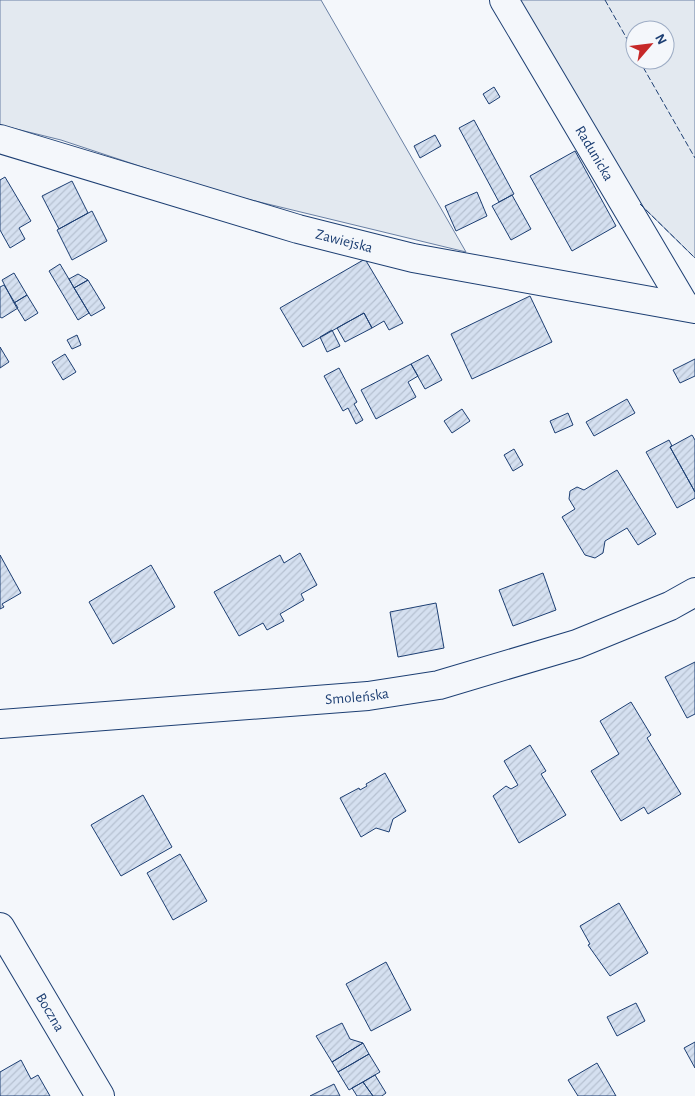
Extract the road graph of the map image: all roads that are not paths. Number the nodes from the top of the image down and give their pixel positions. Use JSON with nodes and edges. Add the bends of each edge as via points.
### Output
{"nodes":[{"id":1,"x":504,"y":0,"type":"edge"},
{"id":2,"x":0,"y":139,"type":"edge"},
{"id":3,"x":690,"y":307,"type":"edge"},
{"id":4,"x":695,"y":592,"type":"edge"},
{"id":5,"x":0,"y":724,"type":"edge"},
{"id":6,"x":0,"y":927,"type":"edge"},
{"id":7,"x":100,"y":1096,"type":"edge"}],
"edges":[{"from":1,"to":3,"type":"street","name":"Radunicka"},
{"from":2,"to":3,"type":"street","name":"Zawiejska","via":[[298,229],[413,258]]},
{"from":4,"to":5,"type":"street","name":"Smoleńska","via":[[670,606],[577,644],[439,685],[368,696]]},
{"from":6,"to":7,"type":"street","name":"Boczna"}]}
